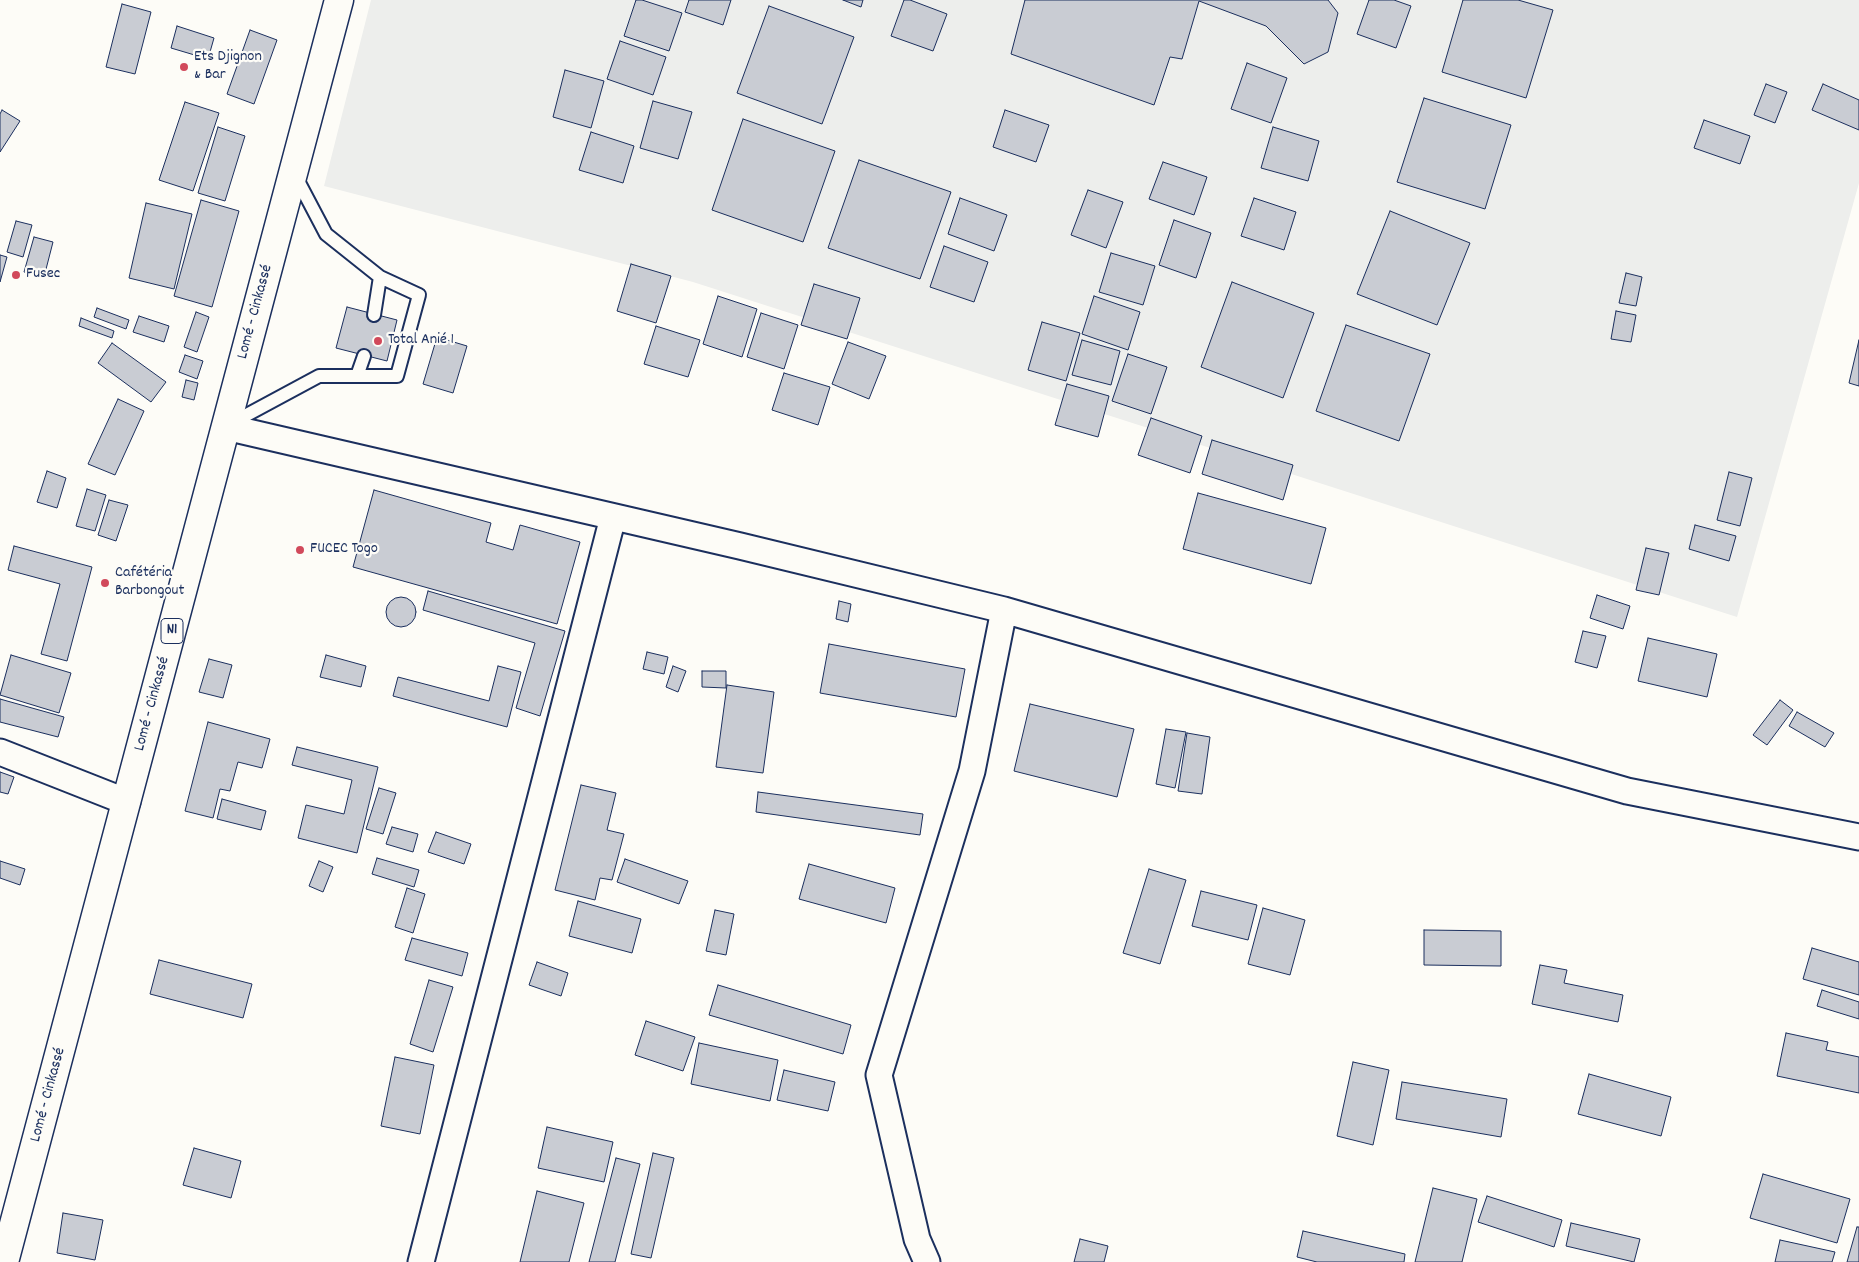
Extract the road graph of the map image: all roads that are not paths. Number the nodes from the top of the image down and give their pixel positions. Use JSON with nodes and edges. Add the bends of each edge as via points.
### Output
{"nodes":[{"id":1,"x":339,"y":0,"type":"edge"},
{"id":2,"x":294,"y":173,"type":"junction"},
{"id":3,"x":380,"y":277,"type":"junction"},
{"id":4,"x":374,"y":314,"type":"dead end"},
{"id":5,"x":364,"y":356,"type":"dead end"},
{"id":6,"x":357,"y":376,"type":"junction"},
{"id":7,"x":226,"y":427,"type":"junction"},
{"id":8,"x":613,"y":517,"type":"junction"},
{"id":9,"x":1004,"y":610,"type":"junction"},
{"id":10,"x":0,"y":752,"type":"edge"},
{"id":11,"x":127,"y":802,"type":"junction"},
{"id":12,"x":1859,"y":837,"type":"edge"},
{"id":13,"x":4,"y":1262,"type":"edge"},
{"id":14,"x":422,"y":1262,"type":"edge"},
{"id":15,"x":927,"y":1262,"type":"edge"}],
"edges":[{"from":1,"to":2,"type":"highway","name":"Lomé - Cinkassé","number":"N1"},
{"from":2,"to":3,"type":"lane","via":[[326,234]]},
{"from":2,"to":7,"type":"highway","name":"Lomé - Cinkassé","number":"N1"},
{"from":3,"to":4,"type":"lane"},
{"from":3,"to":6,"type":"lane","via":[[419,295],[397,376]]},
{"from":5,"to":6,"type":"lane"},
{"from":6,"to":7,"type":"lane","via":[[319,376]]},
{"from":7,"to":8,"type":"street"},
{"from":7,"to":11,"type":"highway","name":"Lomé - Cinkassé","number":"N1"},
{"from":8,"to":9,"type":"street"},
{"from":8,"to":14,"type":"street"},
{"from":9,"to":12,"type":"street","via":[[1627,791]]},
{"from":9,"to":15,"type":"street","via":[[972,771],[879,1076],[917,1239]]},
{"from":10,"to":11,"type":"street"},
{"from":11,"to":13,"type":"highway","name":"Lomé - Cinkassé","number":"N1"}]}
